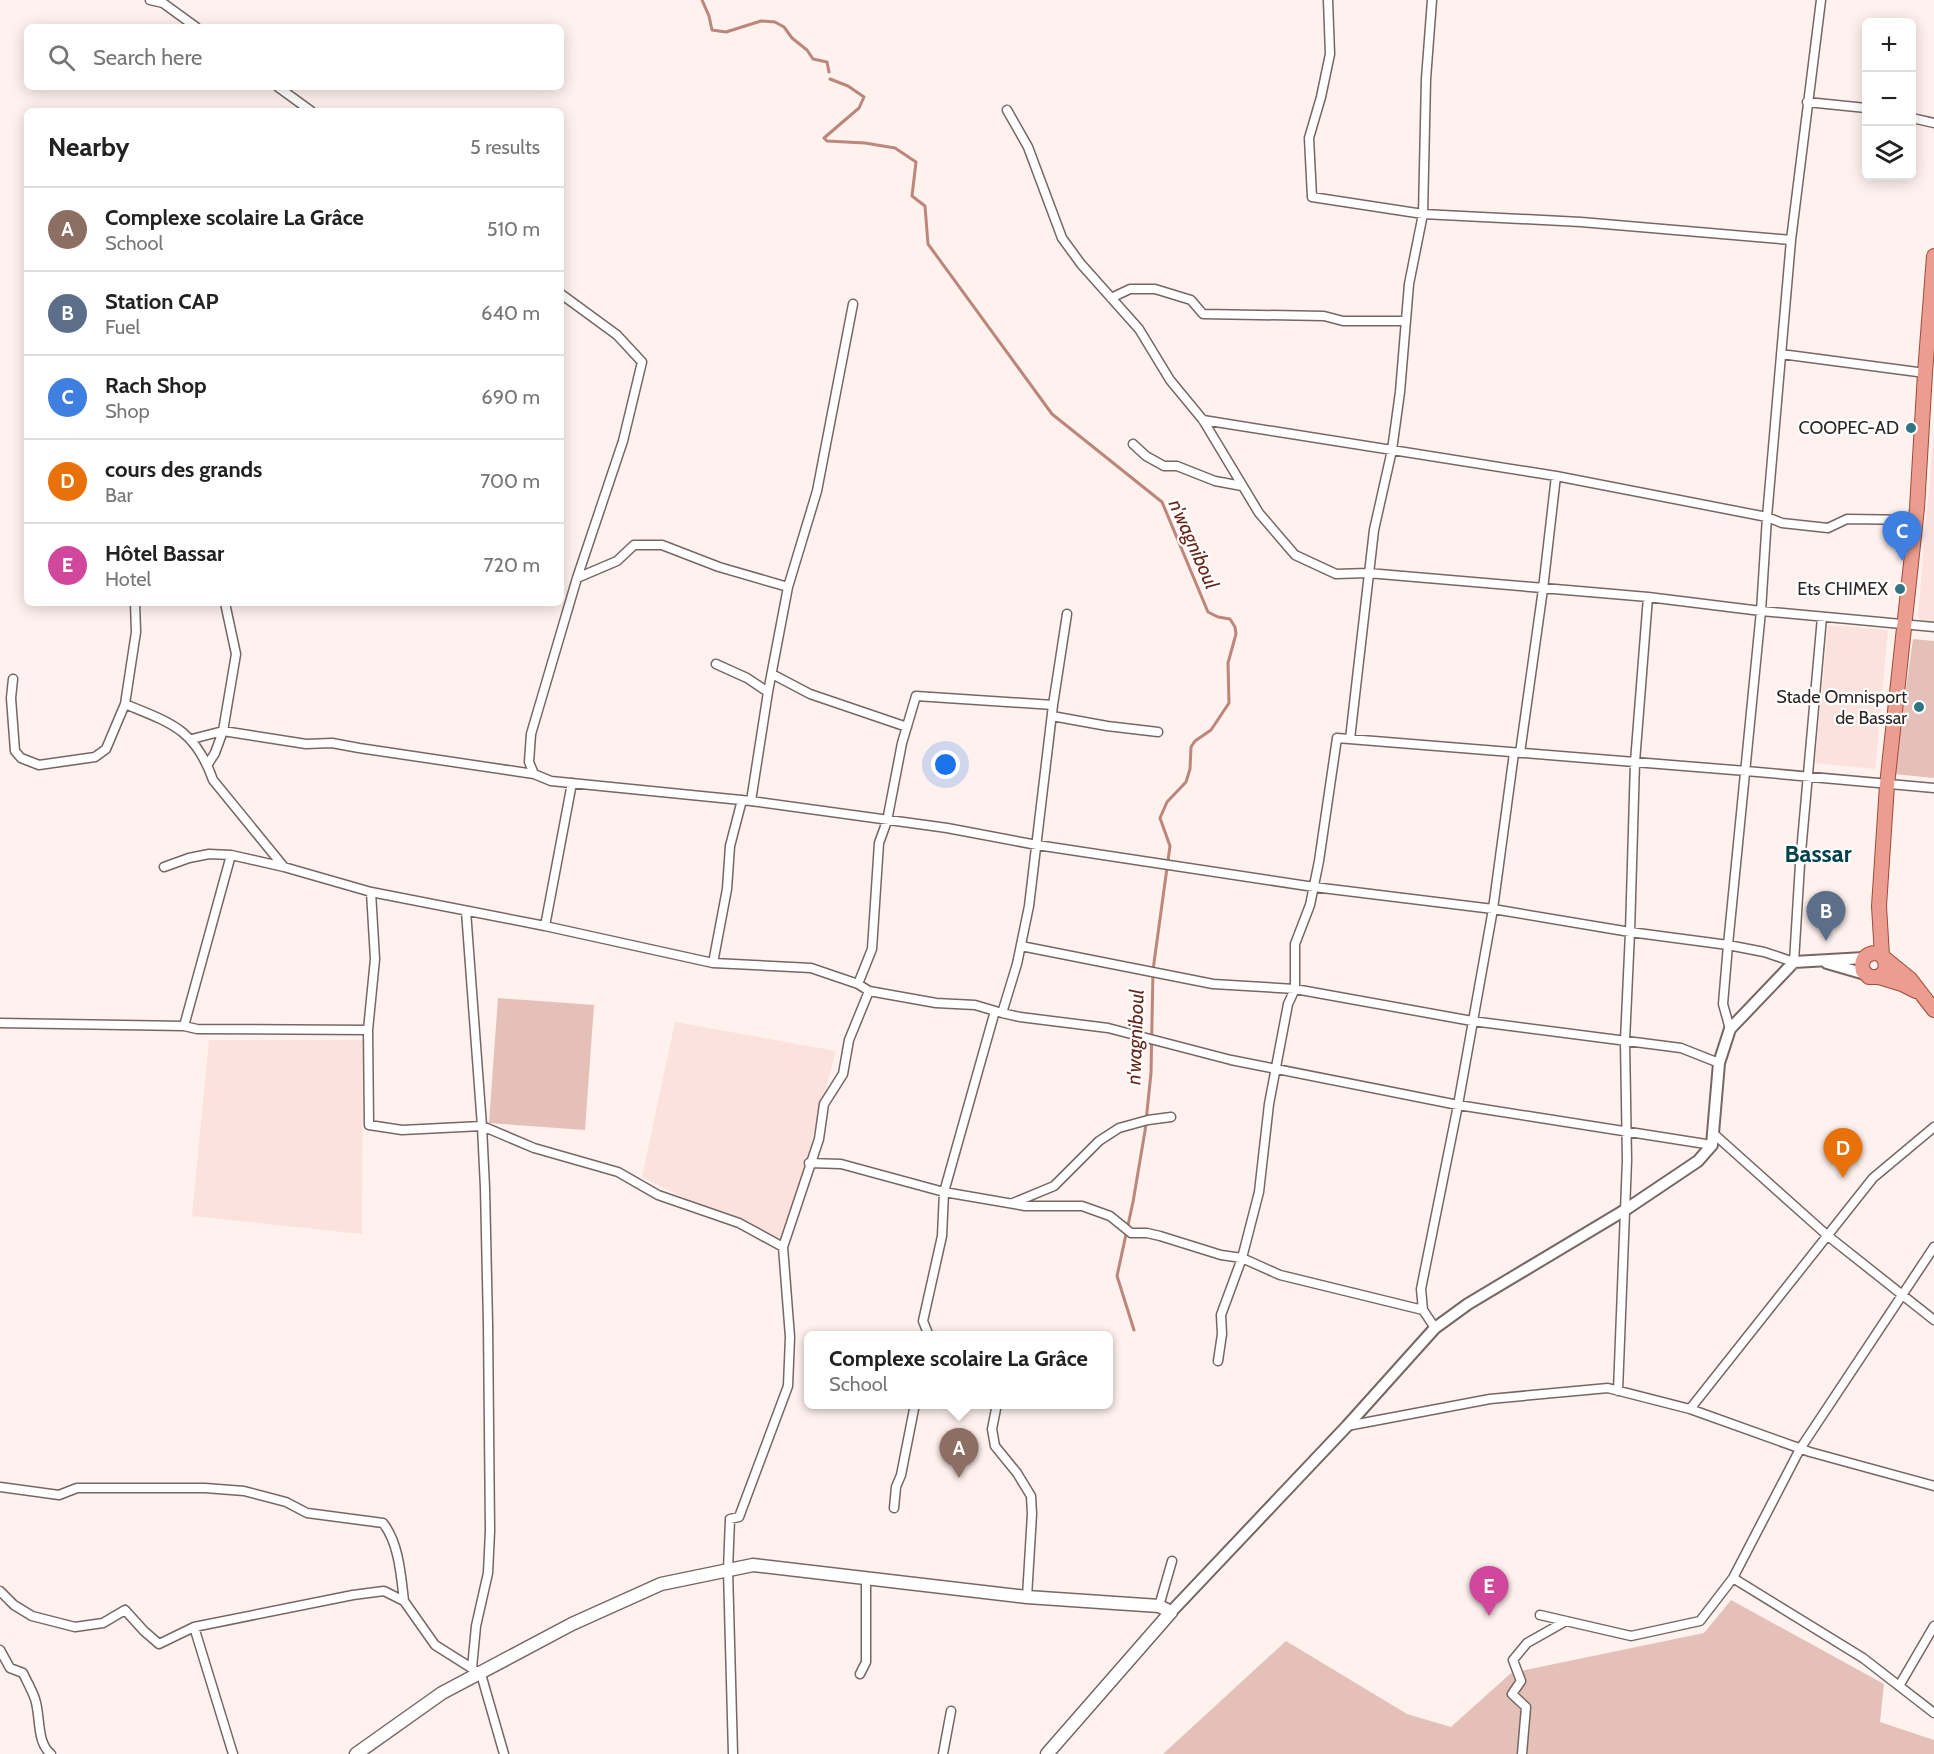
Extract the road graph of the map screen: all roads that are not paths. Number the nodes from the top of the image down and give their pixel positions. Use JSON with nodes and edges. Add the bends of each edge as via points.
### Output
{"nodes":[{"id":1,"x":150,"y":0,"type":"edge"},
{"id":2,"x":1328,"y":0,"type":"edge"},
{"id":3,"x":1432,"y":0,"type":"edge"},
{"id":4,"x":1821,"y":0,"type":"edge"},
{"id":5,"x":192,"y":24,"type":"edge"},
{"id":6,"x":282,"y":90,"type":"edge"},
{"id":7,"x":1808,"y":102,"type":"junction"},
{"id":8,"x":307,"y":108,"type":"edge"},
{"id":9,"x":1862,"y":108,"type":"edge"},
{"id":10,"x":1007,"y":110,"type":"dead end"},
{"id":11,"x":1916,"y":119,"type":"edge"},
{"id":12,"x":1934,"y":123,"type":"edge"},
{"id":13,"x":1424,"y":214,"type":"junction"},
{"id":14,"x":1791,"y":240,"type":"junction"},
{"id":15,"x":1934,"y":256,"type":"edge"},
{"id":16,"x":564,"y":296,"type":"edge"},
{"id":17,"x":1111,"y":298,"type":"junction"},
{"id":18,"x":853,"y":304,"type":"dead end"},
{"id":19,"x":1932,"y":306,"type":"edge"},
{"id":20,"x":1406,"y":321,"type":"junction"},
{"id":21,"x":1781,"y":354,"type":"junction"},
{"id":22,"x":1924,"y":373,"type":"junction"},
{"id":23,"x":1203,"y":420,"type":"junction"},
{"id":24,"x":1133,"y":444,"type":"dead end"},
{"id":25,"x":1392,"y":450,"type":"junction"},
{"id":26,"x":1557,"y":476,"type":"junction"},
{"id":27,"x":1242,"y":486,"type":"junction"},
{"id":28,"x":1767,"y":517,"type":"junction"},
{"id":29,"x":1916,"y":520,"type":"junction"},
{"id":30,"x":1368,"y":573,"type":"junction"},
{"id":31,"x":577,"y":578,"type":"junction"},
{"id":32,"x":788,"y":587,"type":"junction"},
{"id":33,"x":1543,"y":589,"type":"junction"},
{"id":34,"x":1648,"y":597,"type":"junction"},
{"id":35,"x":135,"y":606,"type":"edge"},
{"id":36,"x":226,"y":606,"type":"edge"},
{"id":37,"x":1761,"y":611,"type":"junction"},
{"id":38,"x":1067,"y":614,"type":"dead end"},
{"id":39,"x":1822,"y":617,"type":"junction"},
{"id":40,"x":1903,"y":623,"type":"junction"},
{"id":41,"x":1934,"y":627,"type":"edge"},
{"id":42,"x":716,"y":664,"type":"dead end"},
{"id":43,"x":772,"y":674,"type":"junction"},
{"id":44,"x":13,"y":679,"type":"dead end"},
{"id":45,"x":768,"y":692,"type":"junction"},
{"id":46,"x":125,"y":704,"type":"junction"},
{"id":47,"x":1053,"y":705,"type":"junction"},
{"id":48,"x":1052,"y":716,"type":"junction"},
{"id":49,"x":907,"y":727,"type":"junction"},
{"id":50,"x":223,"y":731,"type":"junction"},
{"id":51,"x":1158,"y":732,"type":"dead end"},
{"id":52,"x":192,"y":739,"type":"junction"},
{"id":53,"x":1350,"y":739,"type":"junction"},
{"id":54,"x":1517,"y":753,"type":"junction"},
{"id":55,"x":1635,"y":762,"type":"junction"},
{"id":56,"x":208,"y":764,"type":"junction"},
{"id":57,"x":1746,"y":771,"type":"junction"},
{"id":58,"x":534,"y":774,"type":"junction"},
{"id":59,"x":1808,"y":777,"type":"junction"},
{"id":60,"x":572,"y":783,"type":"junction"},
{"id":61,"x":1887,"y":785,"type":"junction"},
{"id":62,"x":1934,"y":788,"type":"edge"},
{"id":63,"x":746,"y":801,"type":"junction"},
{"id":64,"x":887,"y":821,"type":"junction"},
{"id":65,"x":1037,"y":845,"type":"junction"},
{"id":66,"x":231,"y":855,"type":"junction"},
{"id":67,"x":164,"y":867,"type":"dead end"},
{"id":68,"x":284,"y":867,"type":"junction"},
{"id":69,"x":1314,"y":887,"type":"junction"},
{"id":70,"x":371,"y":892,"type":"junction"},
{"id":71,"x":1879,"y":906,"type":"junction"},
{"id":72,"x":1493,"y":909,"type":"junction"},
{"id":73,"x":466,"y":911,"type":"junction"},
{"id":74,"x":545,"y":926,"type":"junction"},
{"id":75,"x":1630,"y":932,"type":"junction"},
{"id":76,"x":1728,"y":945,"type":"junction"},
{"id":77,"x":1021,"y":946,"type":"junction"},
{"id":78,"x":1866,"y":956,"type":"junction"},
{"id":79,"x":1884,"y":958,"type":"junction"},
{"id":80,"x":1818,"y":961,"type":"junction"},
{"id":81,"x":1794,"y":962,"type":"junction"},
{"id":82,"x":713,"y":963,"type":"junction"},
{"id":83,"x":1872,"y":976,"type":"junction"},
{"id":84,"x":858,"y":984,"type":"junction"},
{"id":85,"x":1295,"y":989,"type":"junction"},
{"id":86,"x":869,"y":992,"type":"junction"},
{"id":87,"x":1920,"y":994,"type":"junction"},
{"id":88,"x":1934,"y":1010,"type":"edge"},
{"id":89,"x":999,"y":1012,"type":"junction"},
{"id":90,"x":1472,"y":1021,"type":"junction"},
{"id":91,"x":0,"y":1023,"type":"edge"},
{"id":92,"x":184,"y":1026,"type":"junction"},
{"id":93,"x":1730,"y":1029,"type":"junction"},
{"id":94,"x":368,"y":1030,"type":"junction"},
{"id":95,"x":1624,"y":1041,"type":"junction"},
{"id":96,"x":1719,"y":1063,"type":"junction"},
{"id":97,"x":1276,"y":1069,"type":"junction"},
{"id":98,"x":1458,"y":1105,"type":"junction"},
{"id":99,"x":1171,"y":1117,"type":"dead end"},
{"id":100,"x":482,"y":1126,"type":"junction"},
{"id":101,"x":1934,"y":1127,"type":"edge"},
{"id":102,"x":1627,"y":1133,"type":"junction"},
{"id":103,"x":1713,"y":1140,"type":"junction"},
{"id":104,"x":809,"y":1163,"type":"junction"},
{"id":105,"x":944,"y":1192,"type":"junction"},
{"id":106,"x":1010,"y":1204,"type":"junction"},
{"id":107,"x":1625,"y":1210,"type":"junction"},
{"id":108,"x":1828,"y":1236,"type":"junction"},
{"id":109,"x":783,"y":1247,"type":"junction"},
{"id":110,"x":1934,"y":1247,"type":"edge"},
{"id":111,"x":1242,"y":1258,"type":"junction"},
{"id":112,"x":1901,"y":1295,"type":"junction"},
{"id":113,"x":1423,"y":1310,"type":"junction"},
{"id":114,"x":1934,"y":1320,"type":"edge"},
{"id":115,"x":1435,"y":1328,"type":"junction"},
{"id":116,"x":927,"y":1331,"type":"edge"},
{"id":117,"x":1218,"y":1362,"type":"dead end"},
{"id":118,"x":1618,"y":1391,"type":"junction"},
{"id":119,"x":914,"y":1409,"type":"edge"},
{"id":120,"x":996,"y":1409,"type":"edge"},
{"id":121,"x":1690,"y":1409,"type":"junction"},
{"id":122,"x":1347,"y":1426,"type":"junction"},
{"id":123,"x":1800,"y":1449,"type":"junction"},
{"id":124,"x":1934,"y":1486,"type":"edge"},
{"id":125,"x":0,"y":1487,"type":"edge"},
{"id":126,"x":894,"y":1508,"type":"dead end"},
{"id":127,"x":1172,"y":1561,"type":"dead end"},
{"id":128,"x":728,"y":1570,"type":"junction"},
{"id":129,"x":866,"y":1578,"type":"junction"},
{"id":130,"x":1733,"y":1578,"type":"junction"},
{"id":131,"x":0,"y":1591,"type":"edge"},
{"id":132,"x":1027,"y":1597,"type":"junction"},
{"id":133,"x":404,"y":1601,"type":"junction"},
{"id":134,"x":1159,"y":1606,"type":"junction"},
{"id":135,"x":1171,"y":1612,"type":"junction"},
{"id":136,"x":1540,"y":1615,"type":"dead end"},
{"id":137,"x":1566,"y":1621,"type":"junction"},
{"id":138,"x":1934,"y":1626,"type":"edge"},
{"id":139,"x":194,"y":1627,"type":"junction"},
{"id":140,"x":0,"y":1650,"type":"edge"},
{"id":141,"x":476,"y":1671,"type":"junction"},
{"id":142,"x":860,"y":1674,"type":"dead end"},
{"id":143,"x":1899,"y":1686,"type":"junction"},
{"id":144,"x":951,"y":1711,"type":"dead end"},
{"id":145,"x":1934,"y":1713,"type":"edge"},
{"id":146,"x":51,"y":1754,"type":"edge"},
{"id":147,"x":233,"y":1754,"type":"edge"},
{"id":148,"x":356,"y":1754,"type":"edge"},
{"id":149,"x":504,"y":1754,"type":"edge"},
{"id":150,"x":734,"y":1754,"type":"edge"},
{"id":151,"x":943,"y":1754,"type":"edge"},
{"id":152,"x":1047,"y":1754,"type":"edge"},
{"id":153,"x":1522,"y":1754,"type":"edge"}],
"edges":[{"from":1,"to":5,"type":"street","via":[[164,3]]},
{"from":2,"to":13,"type":"street","via":[[1330,54],[1309,138],[1312,197]]},
{"from":3,"to":13,"type":"street","via":[[1426,78]]},
{"from":4,"to":7,"type":"street"},
{"from":6,"to":8,"type":"street"},
{"from":7,"to":9,"type":"street"},
{"from":7,"to":14,"type":"street"},
{"from":10,"to":17,"type":"street","via":[[1028,147],[1062,238]]},
{"from":11,"to":12,"type":"street"},
{"from":13,"to":14,"type":"street","via":[[1581,222]]},
{"from":13,"to":20,"type":"street","via":[[1409,284]]},
{"from":14,"to":21,"type":"street"},
{"from":15,"to":19,"type":"main road"},
{"from":16,"to":31,"type":"street","via":[[616,335],[642,362],[623,441]]},
{"from":17,"to":20,"type":"street","via":[[1130,289],[1155,289],[1191,300],[1203,314]]},
{"from":17,"to":23,"type":"street","via":[[1139,329],[1170,380]]},
{"from":18,"to":32,"type":"street","via":[[818,491]]},
{"from":19,"to":22,"type":"main road"},
{"from":20,"to":25,"type":"street"},
{"from":21,"to":22,"type":"street"},
{"from":21,"to":28,"type":"street"},
{"from":22,"to":29,"type":"main road"},
{"from":23,"to":25,"type":"street"},
{"from":23,"to":27,"type":"street"},
{"from":24,"to":27,"type":"street","via":[[1164,466]]},
{"from":25,"to":26,"type":"street"},
{"from":25,"to":30,"type":"street"},
{"from":26,"to":28,"type":"street"},
{"from":26,"to":33,"type":"street"},
{"from":27,"to":30,"type":"street","via":[[1295,555],[1336,573]]},
{"from":28,"to":29,"type":"street","via":[[1782,523],[1828,528],[1847,519]]},
{"from":28,"to":37,"type":"street"},
{"from":29,"to":40,"type":"main road"},
{"from":30,"to":33,"type":"street"},
{"from":30,"to":53,"type":"street"},
{"from":31,"to":32,"type":"street","via":[[616,561],[634,545],[662,545]]},
{"from":31,"to":58,"type":"street","via":[[531,734],[529,762]]},
{"from":32,"to":43,"type":"street"},
{"from":33,"to":34,"type":"street"},
{"from":33,"to":54,"type":"street"},
{"from":34,"to":37,"type":"street"},
{"from":34,"to":55,"type":"street"},
{"from":35,"to":46,"type":"street","via":[[136,632]]},
{"from":36,"to":50,"type":"street","via":[[236,654]]},
{"from":37,"to":39,"type":"street"},
{"from":37,"to":57,"type":"street"},
{"from":38,"to":47,"type":"street"},
{"from":39,"to":40,"type":"street"},
{"from":39,"to":59,"type":"street"},
{"from":40,"to":41,"type":"street"},
{"from":40,"to":61,"type":"main road"},
{"from":42,"to":45,"type":"street"},
{"from":43,"to":45,"type":"street"},
{"from":43,"to":49,"type":"street","via":[[810,694]]},
{"from":44,"to":46,"type":"street","via":[[15,751],[21,758],[39,765],[95,757],[106,749]]},
{"from":45,"to":63,"type":"street"},
{"from":46,"to":52,"type":"street","via":[[172,723]]},
{"from":47,"to":48,"type":"street"},
{"from":47,"to":49,"type":"street","via":[[916,696]]},
{"from":48,"to":51,"type":"street"},
{"from":48,"to":65,"type":"street"},
{"from":49,"to":64,"type":"street"},
{"from":50,"to":52,"type":"street"},
{"from":50,"to":56,"type":"street"},
{"from":50,"to":58,"type":"street","via":[[306,744],[333,742]]},
{"from":52,"to":56,"type":"street"},
{"from":53,"to":54,"type":"street"},
{"from":53,"to":69,"type":"street","via":[[1337,738]]},
{"from":54,"to":55,"type":"street"},
{"from":54,"to":72,"type":"street"},
{"from":55,"to":57,"type":"street"},
{"from":55,"to":75,"type":"street"},
{"from":56,"to":68,"type":"street","via":[[213,780]]},
{"from":57,"to":59,"type":"street"},
{"from":57,"to":76,"type":"street"},
{"from":58,"to":60,"type":"street"},
{"from":59,"to":61,"type":"street"},
{"from":59,"to":81,"type":"street"},
{"from":60,"to":63,"type":"street"},
{"from":60,"to":74,"type":"street"},
{"from":61,"to":62,"type":"street"},
{"from":61,"to":71,"type":"main road"},
{"from":63,"to":64,"type":"street"},
{"from":63,"to":82,"type":"street","via":[[730,846],[727,889]]},
{"from":64,"to":65,"type":"street"},
{"from":64,"to":84,"type":"street","via":[[879,843],[872,950]]},
{"from":65,"to":69,"type":"street"},
{"from":65,"to":77,"type":"street"},
{"from":66,"to":67,"type":"street","via":[[209,854]]},
{"from":66,"to":68,"type":"street"},
{"from":66,"to":92,"type":"street"},
{"from":68,"to":70,"type":"street"},
{"from":69,"to":72,"type":"street"},
{"from":69,"to":85,"type":"street","via":[[1295,944]]},
{"from":70,"to":73,"type":"street"},
{"from":70,"to":94,"type":"street","via":[[375,959]]},
{"from":71,"to":78,"type":"main road"},
{"from":71,"to":79,"type":"main road"},
{"from":72,"to":75,"type":"street"},
{"from":72,"to":90,"type":"street"},
{"from":73,"to":74,"type":"street"},
{"from":73,"to":100,"type":"street"},
{"from":74,"to":82,"type":"street"},
{"from":75,"to":76,"type":"street"},
{"from":75,"to":95,"type":"street"},
{"from":76,"to":81,"type":"street"},
{"from":76,"to":93,"type":"street","via":[[1723,1004]]},
{"from":77,"to":85,"type":"street","via":[[1213,984]]},
{"from":77,"to":89,"type":"street"},
{"from":78,"to":79,"type":"main road","via":[[1873,953]]},
{"from":78,"to":80,"type":"street"},
{"from":78,"to":83,"type":"main road","via":[[1862,966]]},
{"from":79,"to":83,"type":"main road","via":[[1886,970]]},
{"from":79,"to":87,"type":"main road","via":[[1910,979]]},
{"from":80,"to":81,"type":"street"},
{"from":80,"to":83,"type":"street"},
{"from":81,"to":93,"type":"street"},
{"from":82,"to":84,"type":"street","via":[[811,968]]},
{"from":83,"to":87,"type":"main road","via":[[1902,984]]},
{"from":84,"to":86,"type":"street"},
{"from":85,"to":90,"type":"street"},
{"from":85,"to":97,"type":"street","via":[[1288,1004]]},
{"from":86,"to":89,"type":"street","via":[[975,1005]]},
{"from":86,"to":104,"type":"street","via":[[849,1040],[843,1074],[824,1104],[819,1139]]},
{"from":87,"to":88,"type":"main road"},
{"from":89,"to":97,"type":"street","via":[[1108,1028]]},
{"from":89,"to":105,"type":"street"},
{"from":90,"to":95,"type":"street"},
{"from":90,"to":98,"type":"street"},
{"from":91,"to":92,"type":"street"},
{"from":92,"to":94,"type":"street"},
{"from":93,"to":96,"type":"street"},
{"from":94,"to":100,"type":"street","via":[[369,1125],[402,1130]]},
{"from":95,"to":96,"type":"street","via":[[1681,1048]]},
{"from":95,"to":102,"type":"street"},
{"from":96,"to":103,"type":"street"},
{"from":97,"to":98,"type":"street"},
{"from":97,"to":111,"type":"street","via":[[1259,1192]]},
{"from":98,"to":102,"type":"street"},
{"from":98,"to":113,"type":"street","via":[[1421,1289]]},
{"from":99,"to":106,"type":"street","via":[[1119,1128],[1099,1141],[1054,1186]]},
{"from":100,"to":109,"type":"street","via":[[534,1148],[618,1172],[658,1195],[739,1223]]},
{"from":100,"to":141,"type":"street","via":[[490,1531],[488,1573],[476,1626]]},
{"from":101,"to":108,"type":"street","via":[[1873,1178]]},
{"from":102,"to":103,"type":"street"},
{"from":102,"to":107,"type":"street"},
{"from":103,"to":107,"type":"street","via":[[1698,1161]]},
{"from":103,"to":108,"type":"street"},
{"from":104,"to":105,"type":"street","via":[[841,1164]]},
{"from":104,"to":109,"type":"street"},
{"from":105,"to":106,"type":"street"},
{"from":105,"to":116,"type":"street","via":[[942,1236],[923,1321]]},
{"from":106,"to":111,"type":"street","via":[[1083,1206],[1110,1216],[1131,1233],[1147,1233]]},
{"from":107,"to":115,"type":"street"},
{"from":107,"to":118,"type":"street"},
{"from":108,"to":112,"type":"street"},
{"from":108,"to":121,"type":"street"},
{"from":109,"to":128,"type":"street","via":[[790,1337],[788,1386],[739,1516],[730,1520]]},
{"from":110,"to":112,"type":"street"},
{"from":111,"to":113,"type":"street","via":[[1280,1275]]},
{"from":111,"to":117,"type":"street","via":[[1221,1315]]},
{"from":112,"to":114,"type":"street"},
{"from":112,"to":123,"type":"street"},
{"from":113,"to":115,"type":"street"},
{"from":115,"to":122,"type":"street"},
{"from":118,"to":121,"type":"street"},
{"from":118,"to":122,"type":"street","via":[[1608,1388],[1490,1399]]},
{"from":119,"to":126,"type":"street"},
{"from":120,"to":132,"type":"street","via":[[994,1446],[1031,1496]]},
{"from":121,"to":123,"type":"street"},
{"from":122,"to":135,"type":"street"},
{"from":123,"to":124,"type":"street"},
{"from":123,"to":130,"type":"street"},
{"from":125,"to":133,"type":"street","via":[[59,1495],[77,1488],[244,1491],[286,1502],[307,1513],[383,1523],[394,1546]]},
{"from":127,"to":134,"type":"street"},
{"from":128,"to":129,"type":"main road","via":[[753,1565]]},
{"from":128,"to":141,"type":"main road","via":[[661,1584]]},
{"from":128,"to":150,"type":"street"},
{"from":129,"to":132,"type":"main road"},
{"from":129,"to":142,"type":"street","via":[[866,1662]]},
{"from":130,"to":137,"type":"street","via":[[1700,1621],[1631,1636]]},
{"from":130,"to":143,"type":"street","via":[[1863,1658]]},
{"from":131,"to":139,"type":"street","via":[[32,1616],[75,1627],[104,1623],[125,1610],[159,1644]]},
{"from":132,"to":134,"type":"main road"},
{"from":133,"to":139,"type":"street","via":[[384,1591]]},
{"from":133,"to":141,"type":"street","via":[[435,1645]]},
{"from":134,"to":135,"type":"main road"},
{"from":135,"to":152,"type":"main road"},
{"from":136,"to":137,"type":"street"},
{"from":137,"to":153,"type":"street","via":[[1527,1643],[1513,1660],[1521,1681],[1512,1694],[1526,1707]]},
{"from":138,"to":143,"type":"street"},
{"from":139,"to":147,"type":"street"},
{"from":140,"to":146,"type":"street","via":[[10,1668],[23,1673],[35,1701],[46,1749]]},
{"from":141,"to":148,"type":"main road"},
{"from":141,"to":149,"type":"street"},
{"from":143,"to":145,"type":"street"},
{"from":144,"to":151,"type":"street"}]}
